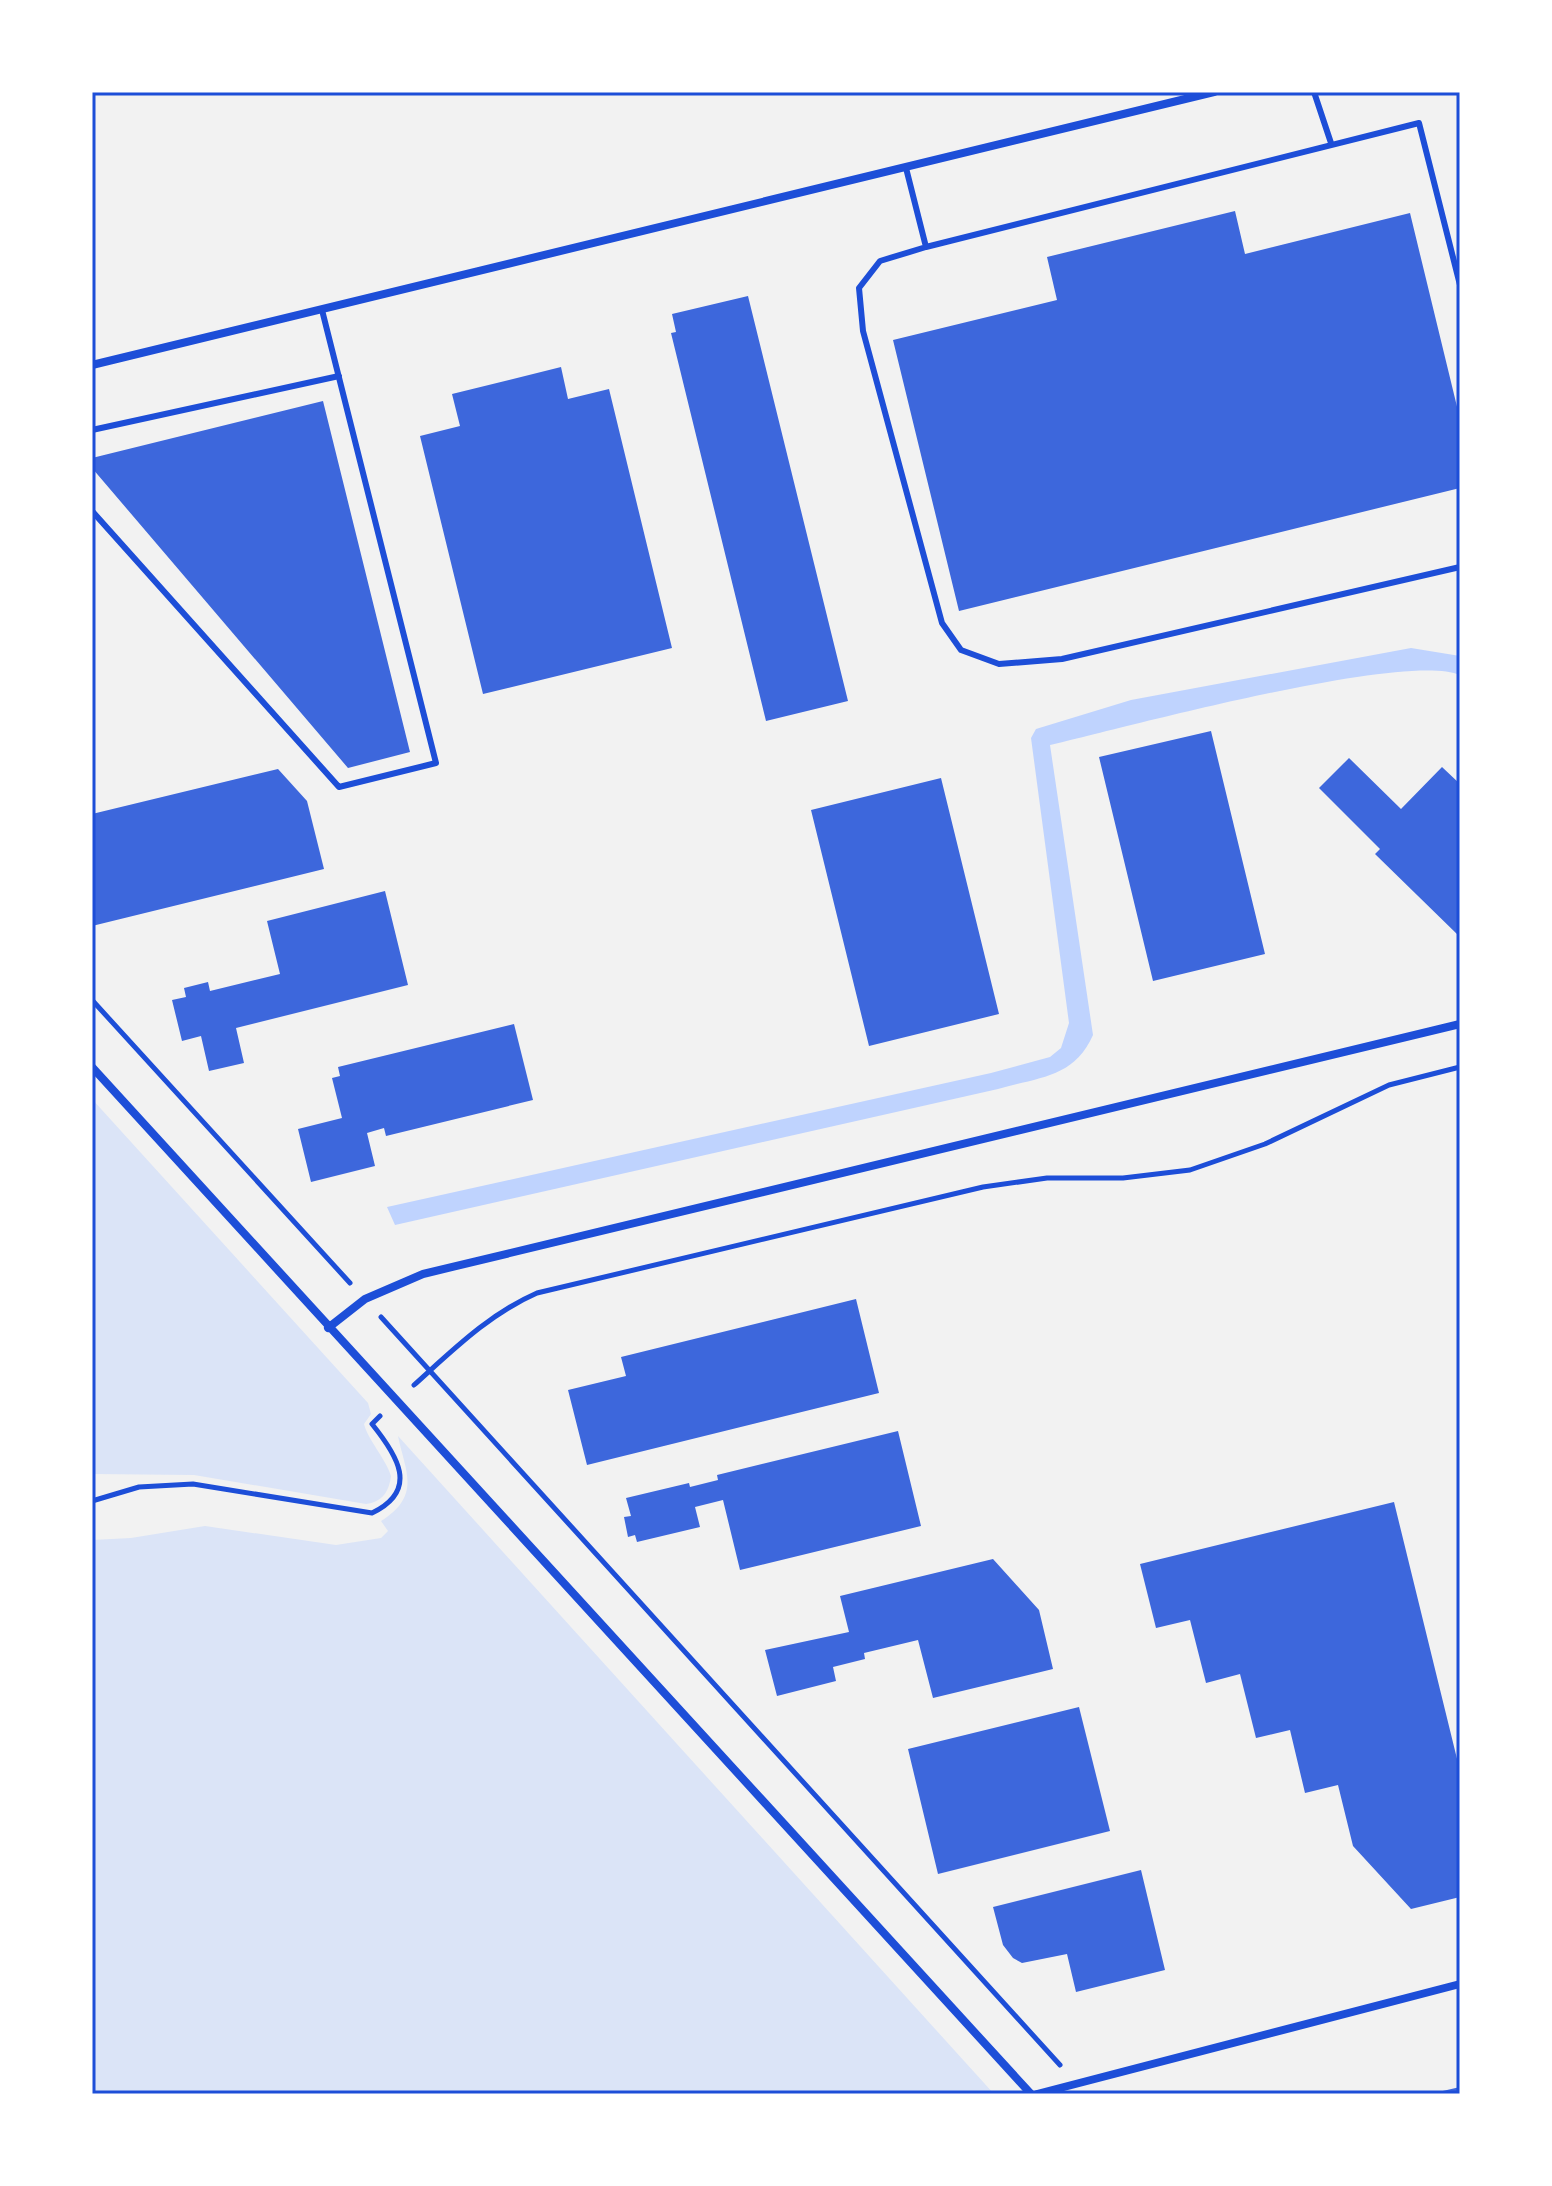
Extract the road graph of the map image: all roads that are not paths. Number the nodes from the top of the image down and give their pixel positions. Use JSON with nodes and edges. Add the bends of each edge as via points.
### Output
{"nodes":[{"id":1,"x":1214,"y":92,"type":"edge"},
{"id":2,"x":1314,"y":92,"type":"edge"},
{"id":3,"x":1331,"y":143,"type":"junction"},
{"id":4,"x":906,"y":168,"type":"junction"},
{"id":5,"x":926,"y":247,"type":"junction"},
{"id":6,"x":1460,"y":285,"type":"edge"},
{"id":7,"x":322,"y":310,"type":"junction"},
{"id":8,"x":92,"y":365,"type":"edge"},
{"id":9,"x":339,"y":376,"type":"junction"},
{"id":10,"x":92,"y":430,"type":"edge"},
{"id":11,"x":92,"y":511,"type":"edge"},
{"id":12,"x":1460,"y":567,"type":"edge"},
{"id":13,"x":1460,"y":1024,"type":"edge"},
{"id":14,"x":92,"y":1067,"type":"edge"},
{"id":15,"x":328,"y":1328,"type":"junction"},
{"id":16,"x":1460,"y":1984,"type":"edge"},
{"id":17,"x":1034,"y":2094,"type":"edge"}],
"edges":[{"from":1,"to":4,"type":"street"},
{"from":2,"to":3,"type":"lane"},
{"from":3,"to":5,"type":"lane"},
{"from":3,"to":6,"type":"lane","via":[[1419,123]]},
{"from":4,"to":5,"type":"lane"},
{"from":4,"to":7,"type":"street"},
{"from":5,"to":12,"type":"lane","via":[[880,261],[859,288],[863,331],[942,623],[961,650],[999,664],[1062,659]]},
{"from":7,"to":8,"type":"street"},
{"from":7,"to":9,"type":"lane"},
{"from":9,"to":10,"type":"lane"},
{"from":9,"to":11,"type":"lane","via":[[436,763],[339,787]]},
{"from":13,"to":15,"type":"street","via":[[423,1274],[365,1299]]},
{"from":14,"to":15,"type":"street"},
{"from":15,"to":17,"type":"street"},
{"from":16,"to":17,"type":"street"}]}
